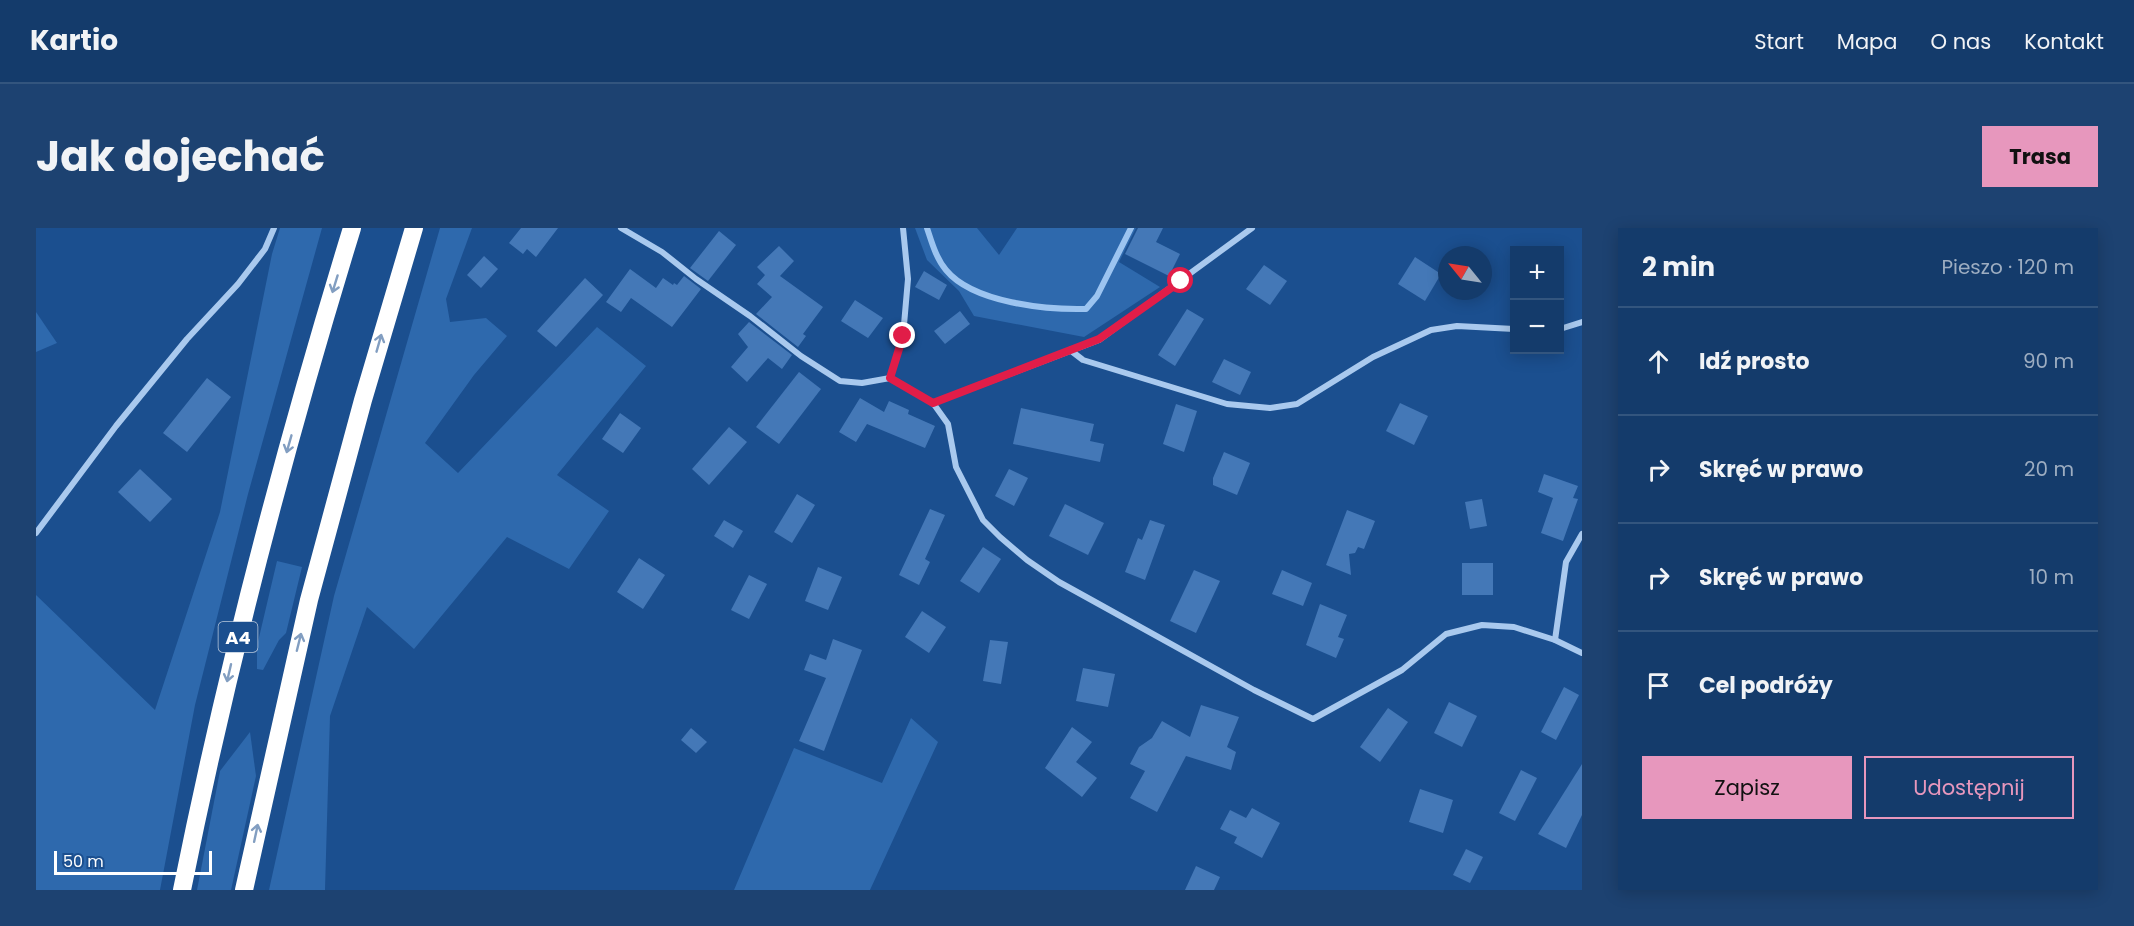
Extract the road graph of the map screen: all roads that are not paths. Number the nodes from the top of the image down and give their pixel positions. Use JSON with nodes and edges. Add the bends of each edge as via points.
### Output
{"nodes":[{"id":1,"x":274,"y":228,"type":"edge"},
{"id":2,"x":352,"y":228,"type":"edge"},
{"id":3,"x":414,"y":228,"type":"edge"},
{"id":4,"x":621,"y":228,"type":"edge"},
{"id":5,"x":903,"y":228,"type":"edge"},
{"id":6,"x":1252,"y":228,"type":"edge"},
{"id":7,"x":1582,"y":322,"type":"edge"},
{"id":8,"x":1564,"y":327,"type":"edge"},
{"id":9,"x":1510,"y":328,"type":"edge"},
{"id":10,"x":1070,"y":350,"type":"junction"},
{"id":11,"x":890,"y":378,"type":"junction"},
{"id":12,"x":933,"y":403,"type":"junction"},
{"id":13,"x":36,"y":533,"type":"edge"},
{"id":14,"x":1582,"y":534,"type":"edge"},
{"id":15,"x":1555,"y":640,"type":"junction"},
{"id":16,"x":1582,"y":653,"type":"edge"},
{"id":17,"x":182,"y":890,"type":"edge"},
{"id":18,"x":244,"y":890,"type":"edge"}],
"edges":[{"from":1,"to":13,"type":"street","via":[[265,249],[238,284],[137,400]]},
{"from":2,"to":17,"type":"highway","number":"A4","one_way":true,"via":[[271,507],[229,671]]},
{"from":18,"to":3,"type":"highway","one_way":true,"via":[[303,622]]},
{"from":4,"to":11,"type":"street","via":[[662,252],[840,381],[862,383]]},
{"from":5,"to":11,"type":"street","via":[[908,279],[903,336]]},
{"from":6,"to":10,"type":"street","via":[[1099,339]]},
{"from":7,"to":8,"type":"street"},
{"from":9,"to":10,"type":"street","via":[[1457,326],[1431,330],[1373,357],[1297,404],[1270,408],[1227,404],[1083,360]]},
{"from":10,"to":12,"type":"street"},
{"from":11,"to":12,"type":"street"},
{"from":12,"to":15,"type":"street","via":[[948,424],[956,467],[983,519],[1027,560],[1059,582],[1313,719],[1402,670],[1446,633],[1482,625],[1514,627]]},
{"from":14,"to":15,"type":"street","via":[[1566,562]]},
{"from":15,"to":16,"type":"street"}]}
